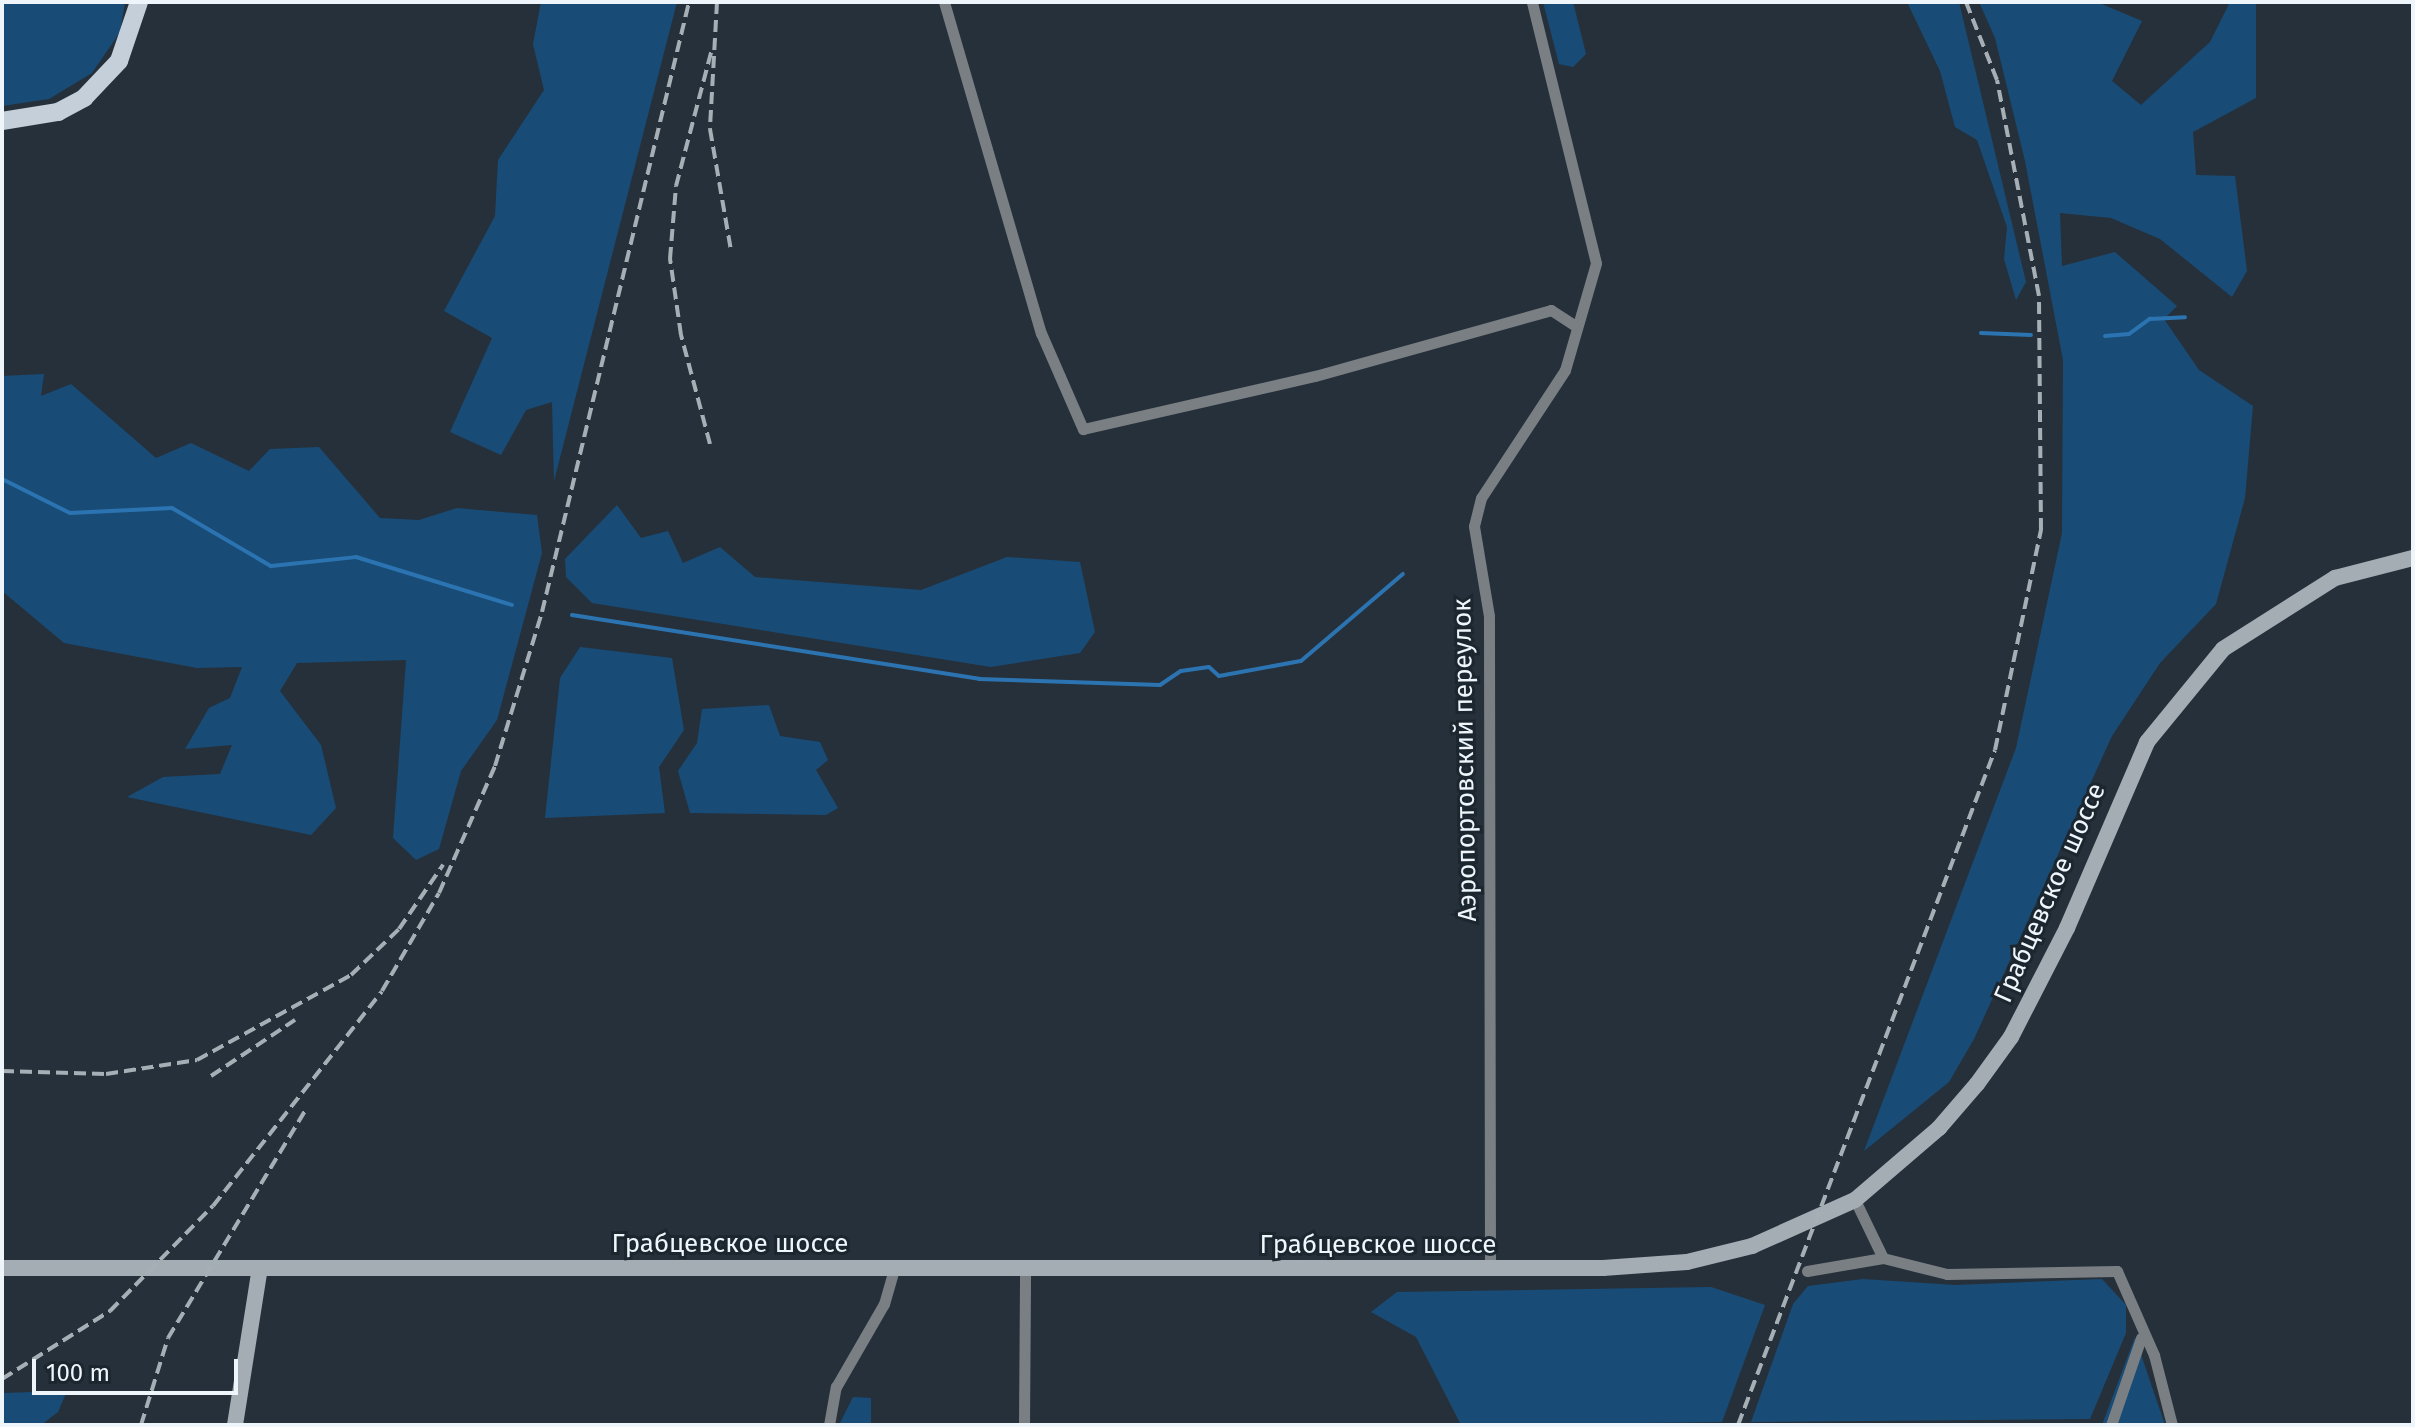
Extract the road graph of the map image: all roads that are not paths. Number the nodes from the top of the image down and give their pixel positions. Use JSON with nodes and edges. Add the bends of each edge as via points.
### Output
{"nodes":[{"id":1,"x":139,"y":2,"type":"edge"},
{"id":2,"x":944,"y":2,"type":"edge"},
{"id":3,"x":1532,"y":2,"type":"edge"},
{"id":4,"x":2,"y":121,"type":"edge"},
{"id":5,"x":1577,"y":327,"type":"junction"},
{"id":6,"x":2413,"y":558,"type":"edge"},
{"id":7,"x":1855,"y":1200,"type":"junction"},
{"id":8,"x":1883,"y":1258,"type":"junction"},
{"id":9,"x":2,"y":1268,"type":"edge"},
{"id":10,"x":260,"y":1268,"type":"junction"},
{"id":11,"x":894,"y":1268,"type":"junction"},
{"id":12,"x":1025,"y":1268,"type":"junction"},
{"id":13,"x":1490,"y":1268,"type":"junction"},
{"id":14,"x":1807,"y":1271,"type":"dead end"},
{"id":15,"x":2141,"y":1338,"type":"junction"},
{"id":16,"x":235,"y":1425,"type":"edge"},
{"id":17,"x":829,"y":1425,"type":"edge"},
{"id":18,"x":1024,"y":1425,"type":"edge"},
{"id":19,"x":2111,"y":1425,"type":"edge"},
{"id":20,"x":2172,"y":1425,"type":"edge"}],
"edges":[{"from":1,"to":4,"type":"main road","via":[[119,61],[84,98],[58,112]]},
{"from":2,"to":5,"type":"street","via":[[1041,333],[1083,429],[1315,376],[1551,310]]},
{"from":3,"to":5,"type":"street","name":"Аэропортовский переулок","via":[[1596,263]]},
{"from":5,"to":13,"type":"street","name":"Аэропортовский переулок","via":[[1565,370],[1481,498],[1474,526],[1489,616]]},
{"from":6,"to":7,"type":"main road","name":"Грабцевское шоссе","via":[[2335,578],[2270,614],[2178,696],[2122,790],[2067,928],[2011,1037],[1939,1128]]},
{"from":7,"to":8,"type":"street"},
{"from":7,"to":13,"type":"main road","name":"Грабцевское шоссе","via":[[1752,1246],[1687,1262]]},
{"from":8,"to":14,"type":"street"},
{"from":8,"to":15,"type":"street","via":[[1947,1274],[2117,1271]]},
{"from":9,"to":10,"type":"main road","name":"Грабцевское шоссе"},
{"from":10,"to":11,"type":"main road","name":"Грабцевское шоссе"},
{"from":10,"to":16,"type":"main road"},
{"from":11,"to":12,"type":"main road","name":"Грабцевское шоссе"},
{"from":11,"to":17,"type":"street","via":[[884,1304],[836,1387]]},
{"from":12,"to":13,"type":"main road","name":"Грабцевское шоссе"},
{"from":12,"to":18,"type":"street"},
{"from":15,"to":19,"type":"street"},
{"from":15,"to":20,"type":"street","via":[[2154,1355]]}]}
